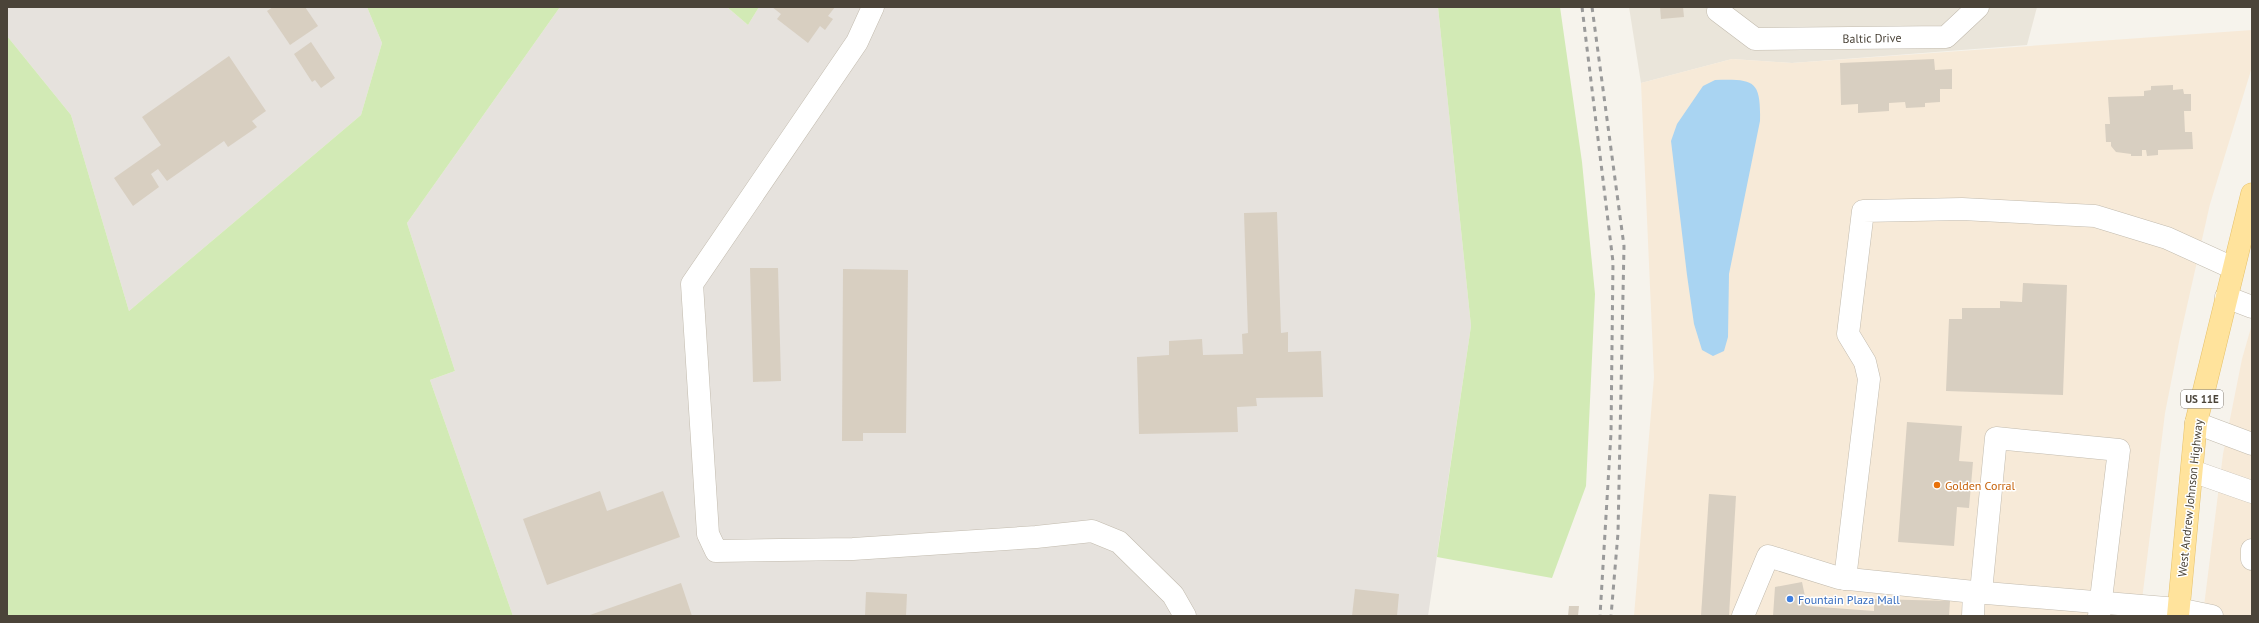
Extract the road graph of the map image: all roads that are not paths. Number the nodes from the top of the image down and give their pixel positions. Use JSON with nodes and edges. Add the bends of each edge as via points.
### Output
{"nodes":[{"id":1,"x":873,"y":7,"type":"edge"},
{"id":2,"x":1719,"y":7,"type":"edge"},
{"id":3,"x":1978,"y":7,"type":"edge"},
{"id":4,"x":2252,"y":194,"type":"edge"},
{"id":5,"x":2233,"y":268,"type":"junction"},
{"id":6,"x":2226,"y":297,"type":"junction"},
{"id":7,"x":2252,"y":307,"type":"edge"},
{"id":8,"x":2196,"y":424,"type":"junction"},
{"id":9,"x":2252,"y":444,"type":"edge"},
{"id":10,"x":2192,"y":472,"type":"junction"},
{"id":11,"x":2252,"y":492,"type":"edge"},
{"id":12,"x":2252,"y":550,"type":"edge"},
{"id":13,"x":2252,"y":560,"type":"edge"},
{"id":14,"x":1845,"y":579,"type":"junction"},
{"id":15,"x":1977,"y":592,"type":"junction"},
{"id":16,"x":2099,"y":609,"type":"edge"},
{"id":17,"x":2178,"y":612,"type":"edge"},
{"id":18,"x":1184,"y":616,"type":"edge"},
{"id":19,"x":1744,"y":616,"type":"edge"},
{"id":20,"x":1973,"y":616,"type":"edge"},
{"id":21,"x":2212,"y":616,"type":"edge"}],
"edges":[{"from":1,"to":18,"type":"street","via":[[857,42],[692,284],[708,534],[716,551],[853,549],[1092,531],[1119,542],[1172,595]]},
{"from":2,"to":3,"type":"street","name":"Baltic Drive","via":[[1718,11],[1755,39],[1946,37]]},
{"from":4,"to":5,"type":"main road","name":"West Andrew Johnson Highway","number":"US 11E"},
{"from":5,"to":6,"type":"main road","name":"West Andrew Johnson Highway","number":"US 11E"},
{"from":5,"to":14,"type":"street","via":[[2167,238],[2095,216],[1962,209],[1863,211],[1848,334],[1865,362],[1869,379]]},
{"from":6,"to":7,"type":"street"},
{"from":6,"to":8,"type":"main road","name":"West Andrew Johnson Highway","number":"US 11E"},
{"from":8,"to":9,"type":"street"},
{"from":8,"to":10,"type":"main road","name":"West Andrew Johnson Highway","number":"US 11E"},
{"from":10,"to":11,"type":"street"},
{"from":10,"to":17,"type":"main road","name":"West Andrew Johnson Highway","number":"US 11E"},
{"from":12,"to":13,"type":"street"},
{"from":14,"to":15,"type":"street"},
{"from":14,"to":19,"type":"street","via":[[1768,556]]},
{"from":15,"to":16,"type":"street"},
{"from":15,"to":16,"type":"street","via":[[1996,438],[2119,450]]},
{"from":15,"to":20,"type":"street"},
{"from":16,"to":17,"type":"street"},
{"from":17,"to":21,"type":"street"}]}
